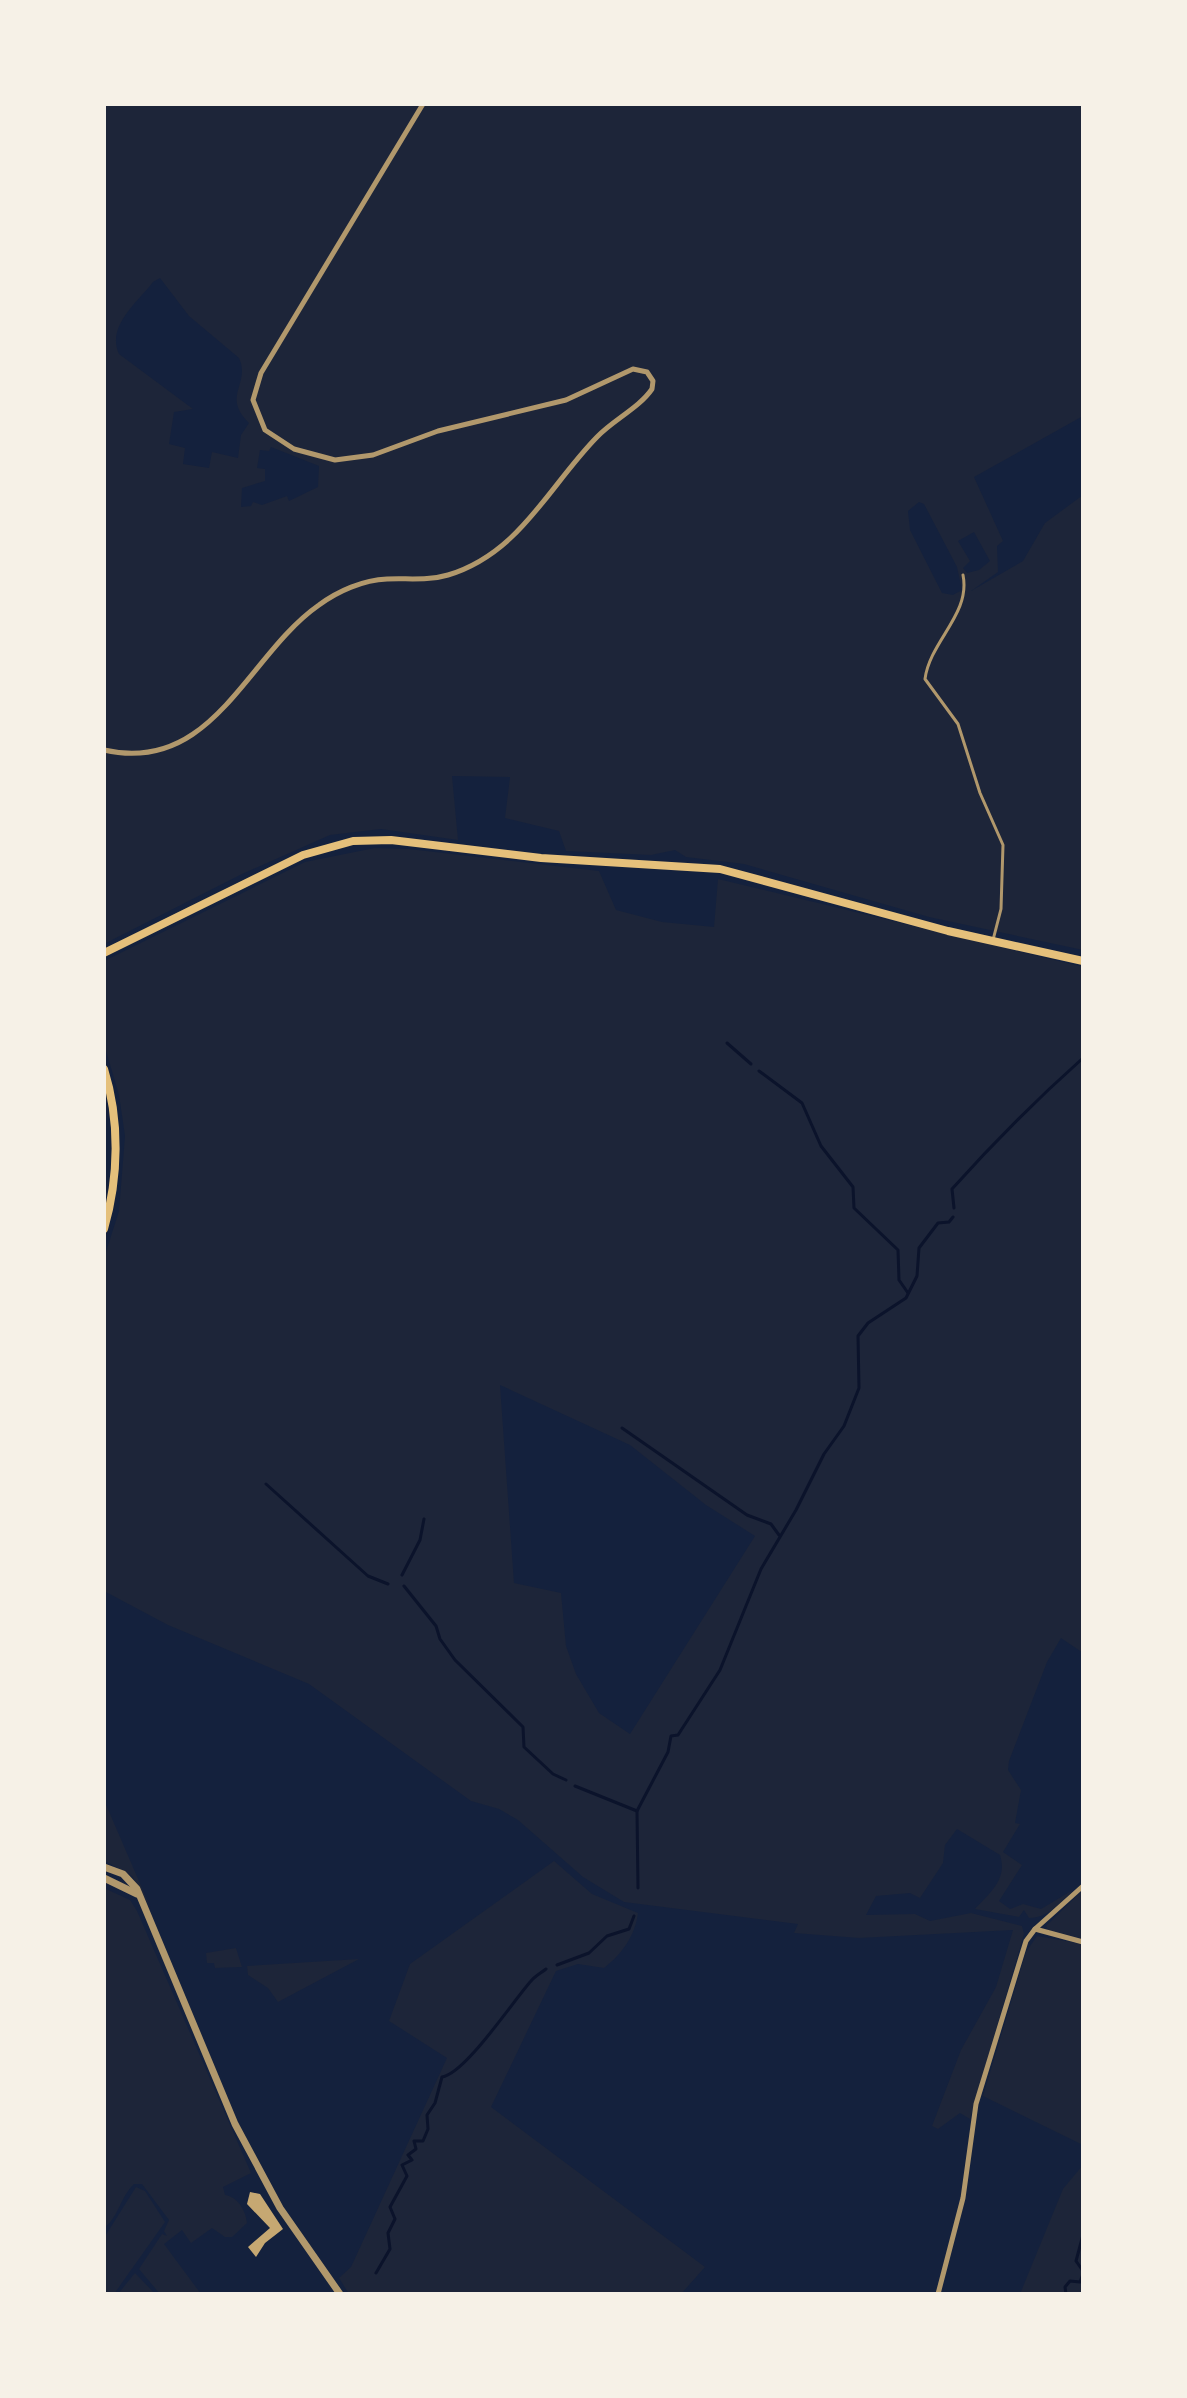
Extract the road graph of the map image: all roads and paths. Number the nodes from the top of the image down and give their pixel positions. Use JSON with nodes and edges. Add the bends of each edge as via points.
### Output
{"nodes":[{"id":1,"x":423,"y":104,"type":"edge"},
{"id":2,"x":963,"y":575,"type":"dead end"},
{"id":3,"x":104,"y":750,"type":"edge"},
{"id":4,"x":992,"y":941,"type":"junction"},
{"id":5,"x":104,"y":953,"type":"edge"},
{"id":6,"x":1083,"y":961,"type":"edge"},
{"id":7,"x":104,"y":1069,"type":"edge"},
{"id":8,"x":104,"y":1229,"type":"edge"},
{"id":9,"x":104,"y":1867,"type":"edge"},
{"id":10,"x":104,"y":1878,"type":"edge"},
{"id":11,"x":1083,"y":1886,"type":"edge"},
{"id":12,"x":137,"y":1894,"type":"junction"},
{"id":13,"x":1035,"y":1929,"type":"junction"},
{"id":14,"x":1083,"y":1942,"type":"edge"},
{"id":15,"x":340,"y":2294,"type":"edge"},
{"id":16,"x":938,"y":2294,"type":"edge"}],
"edges":[{"from":1,"to":3,"type":"street","via":[[261,373],[253,400],[265,430],[307,454],[346,459],[566,400],[633,369],[647,372],[652,389],[597,436],[524,528],[500,548],[445,576],[380,580],[340,593],[311,611],[201,729],[154,751]]},
{"from":2,"to":4,"type":"lane","via":[[962,603],[937,645],[925,679],[958,724],[1003,845],[1001,903]]},
{"from":4,"to":5,"type":"main road","via":[[720,869],[373,840],[303,855]]},
{"from":4,"to":6,"type":"main road"},
{"from":7,"to":8,"type":"main road","via":[[116,1141]]},
{"from":9,"to":12,"type":"street","via":[[128,1878]]},
{"from":10,"to":12,"type":"street"},
{"from":11,"to":13,"type":"street"},
{"from":12,"to":15,"type":"street","via":[[235,2124],[280,2208]]},
{"from":13,"to":14,"type":"street"},
{"from":13,"to":16,"type":"street","via":[[1018,1965],[976,2104],[963,2198]]}]}
